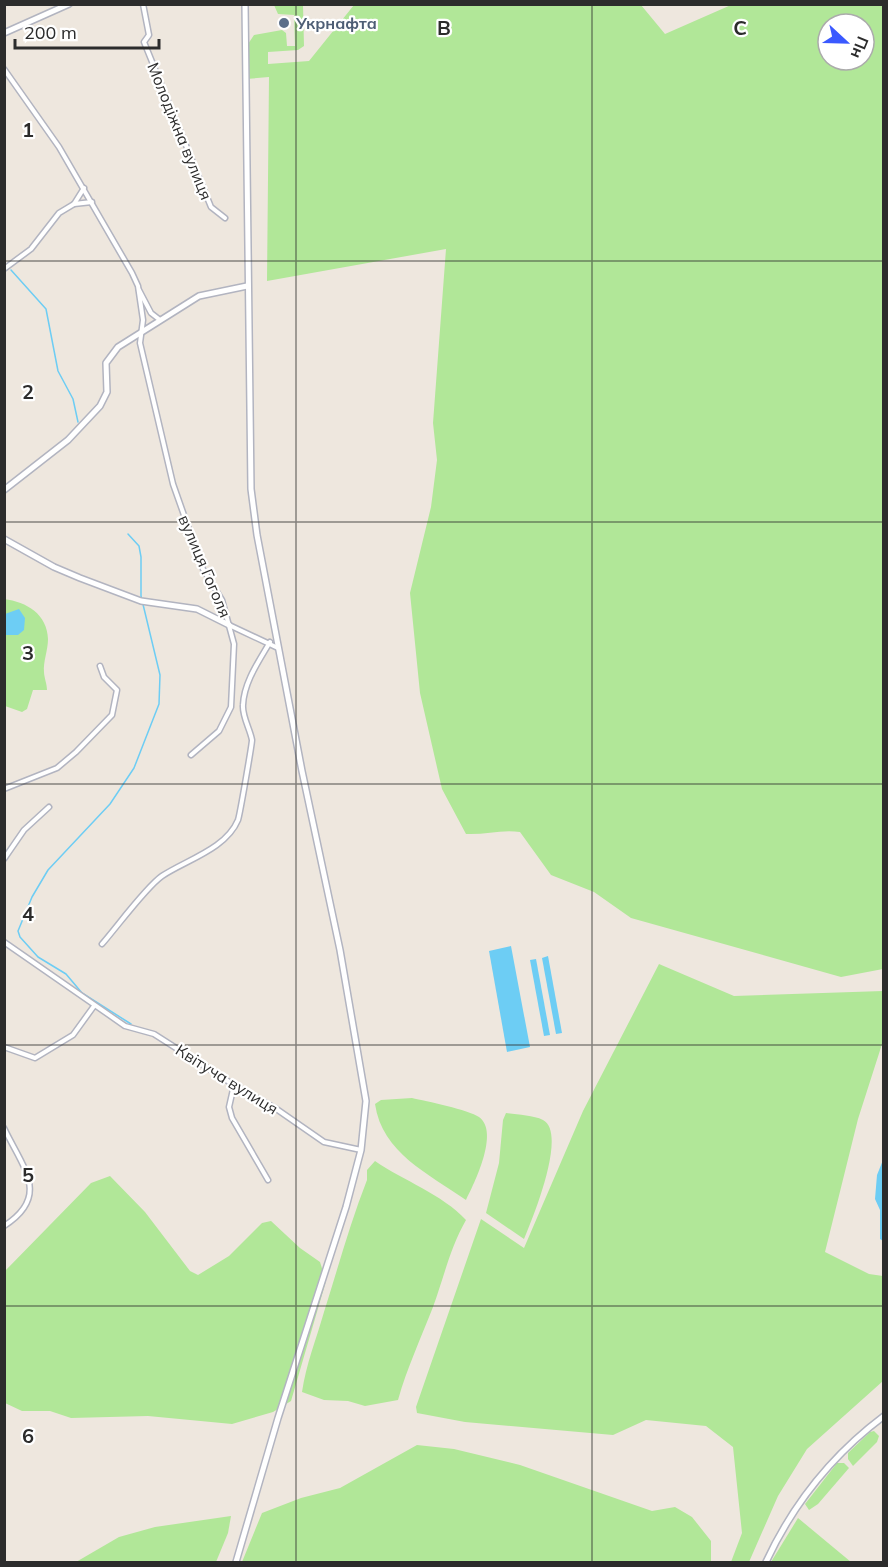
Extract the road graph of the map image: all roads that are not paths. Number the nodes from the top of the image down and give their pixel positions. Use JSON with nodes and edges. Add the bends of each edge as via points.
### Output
{"nodes":[{"id":1,"x":69,"y":4,"type":"edge"},
{"id":2,"x":143,"y":4,"type":"edge"},
{"id":3,"x":244,"y":4,"type":"edge"},
{"id":4,"x":4,"y":33,"type":"edge"},
{"id":5,"x":4,"y":69,"type":"edge"},
{"id":6,"x":84,"y":188,"type":"junction"},
{"id":7,"x":93,"y":202,"type":"junction"},
{"id":8,"x":74,"y":204,"type":"junction"},
{"id":9,"x":225,"y":218,"type":"dead end"},
{"id":10,"x":4,"y":269,"type":"edge"},
{"id":11,"x":138,"y":286,"type":"junction"},
{"id":12,"x":247,"y":286,"type":"junction"},
{"id":13,"x":161,"y":320,"type":"junction"},
{"id":14,"x":143,"y":331,"type":"junction"},
{"id":15,"x":4,"y":490,"type":"edge"},
{"id":16,"x":4,"y":539,"type":"edge"},
{"id":17,"x":230,"y":626,"type":"junction"},
{"id":18,"x":270,"y":642,"type":"junction"},
{"id":19,"x":279,"y":648,"type":"junction"},
{"id":20,"x":100,"y":666,"type":"dead end"},
{"id":21,"x":191,"y":755,"type":"dead end"},
{"id":22,"x":4,"y":789,"type":"edge"},
{"id":23,"x":49,"y":807,"type":"dead end"},
{"id":24,"x":4,"y":859,"type":"edge"},
{"id":25,"x":4,"y":942,"type":"edge"},
{"id":26,"x":102,"y":944,"type":"dead end"},
{"id":27,"x":94,"y":1006,"type":"junction"},
{"id":28,"x":4,"y":1047,"type":"edge"},
{"id":29,"x":234,"y":1085,"type":"junction"},
{"id":30,"x":4,"y":1128,"type":"edge"},
{"id":31,"x":361,"y":1150,"type":"junction"},
{"id":32,"x":268,"y":1180,"type":"dead end"},
{"id":33,"x":4,"y":1226,"type":"edge"},
{"id":34,"x":884,"y":1416,"type":"edge"},
{"id":35,"x":236,"y":1563,"type":"edge"},
{"id":36,"x":766,"y":1563,"type":"edge"}],
"edges":[{"from":1,"to":4,"type":"street"},
{"from":2,"to":9,"type":"street","name":"Молодіжна вулиця","via":[[149,35],[144,42],[160,86],[211,207]]},
{"from":3,"to":12,"type":"street"},
{"from":5,"to":6,"type":"street","name":"вулиця Гоголя"},
{"from":6,"to":7,"type":"street","name":"вулиця Гоголя"},
{"from":6,"to":8,"type":"street"},
{"from":7,"to":8,"type":"street"},
{"from":7,"to":11,"type":"street","name":"вулиця Гоголя"},
{"from":8,"to":10,"type":"street","via":[[60,213],[31,249]]},
{"from":11,"to":13,"type":"street","via":[[151,314]]},
{"from":11,"to":14,"type":"street","name":"вулиця Гоголя"},
{"from":12,"to":13,"type":"street","via":[[199,296]]},
{"from":12,"to":19,"type":"street","via":[[251,489]]},
{"from":13,"to":14,"type":"street"},
{"from":14,"to":15,"type":"street","via":[[118,347],[106,363],[107,392],[100,406],[73,434]]},
{"from":14,"to":17,"type":"street","name":"вулиця Гоголя","via":[[140,343],[172,484],[203,569],[222,600]]},
{"from":16,"to":17,"type":"street","via":[[80,578],[141,601],[197,609]]},
{"from":17,"to":18,"type":"street"},
{"from":17,"to":21,"type":"street","name":"вулиця Гоголя","via":[[234,645],[231,707],[219,731]]},
{"from":18,"to":19,"type":"street"},
{"from":18,"to":26,"type":"street","via":[[249,680],[243,706],[252,742],[238,819],[231,832],[160,877]]},
{"from":19,"to":31,"type":"street","via":[[360,1056],[366,1101]]},
{"from":20,"to":22,"type":"street","via":[[118,694],[111,716],[57,768]]},
{"from":23,"to":24,"type":"street","via":[[24,830]]},
{"from":25,"to":27,"type":"street","name":"Квітуча вулиця"},
{"from":27,"to":28,"type":"street","via":[[73,1035],[35,1058]]},
{"from":27,"to":29,"type":"street","name":"Квітуча вулиця","via":[[125,1026],[154,1034]]},
{"from":29,"to":31,"type":"street","name":"Квітуча вулиця","via":[[324,1142]]},
{"from":29,"to":32,"type":"street","via":[[229,1107],[232,1118]]},
{"from":30,"to":33,"type":"street","via":[[31,1195],[28,1205]]},
{"from":31,"to":35,"type":"street"},
{"from":34,"to":36,"type":"street","via":[[838,1454],[797,1506]]}]}
